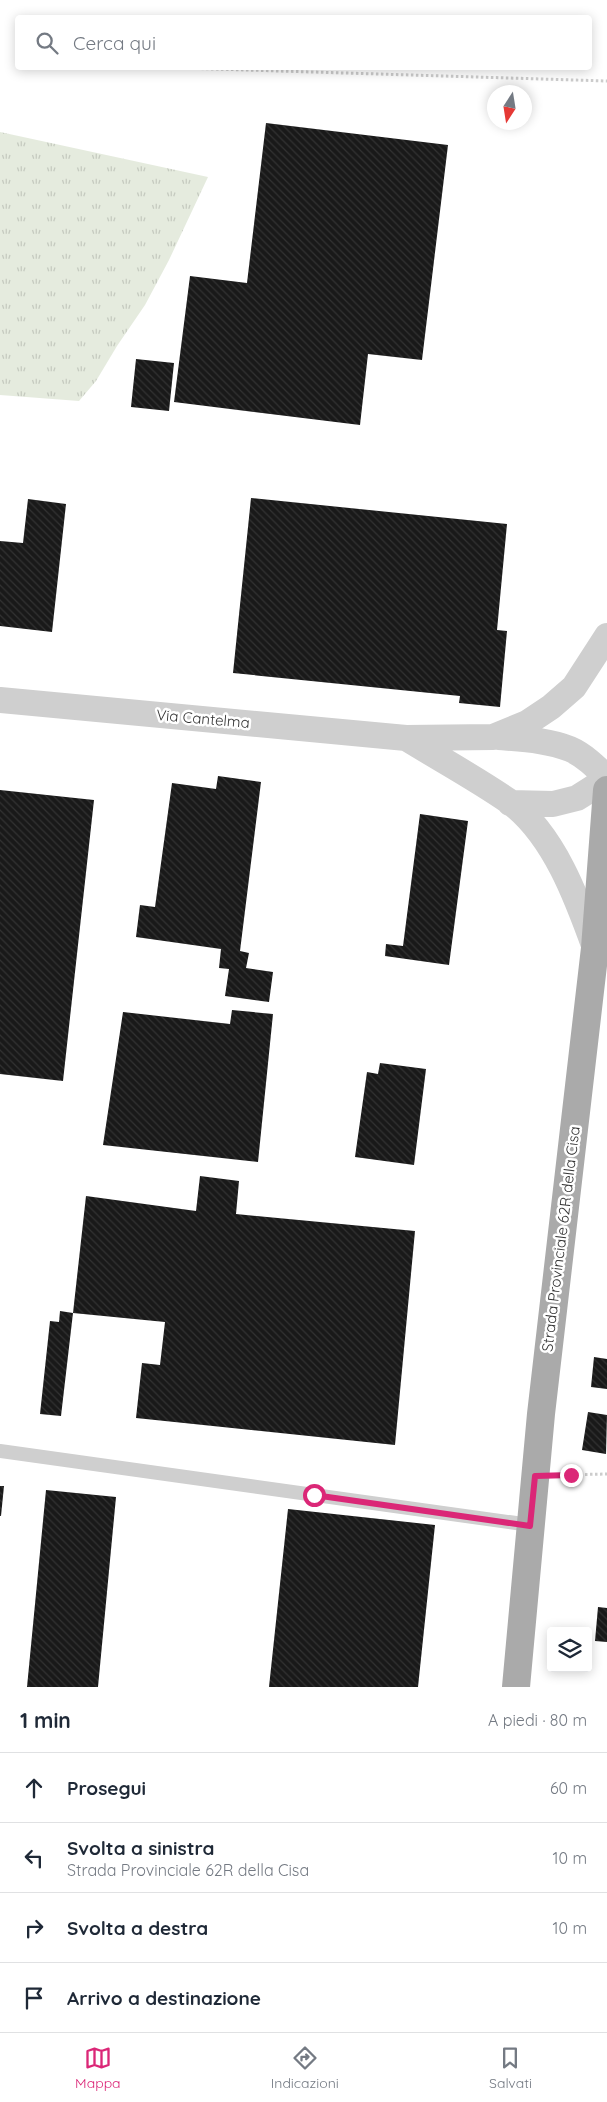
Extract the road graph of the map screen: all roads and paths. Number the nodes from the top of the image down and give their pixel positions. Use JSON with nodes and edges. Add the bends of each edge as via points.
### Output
{"nodes":[{"id":1,"x":247,"y":70,"type":"edge"},
{"id":2,"x":607,"y":81,"type":"edge"},
{"id":3,"x":607,"y":636,"type":"edge"},
{"id":4,"x":0,"y":700,"type":"edge"},
{"id":5,"x":493,"y":737,"type":"junction"},
{"id":6,"x":406,"y":738,"type":"junction"},
{"id":7,"x":607,"y":779,"type":"edge"},
{"id":8,"x":607,"y":790,"type":"edge"},
{"id":9,"x":510,"y":803,"type":"junction"},
{"id":10,"x":595,"y":948,"type":"junction"},
{"id":11,"x":0,"y":1451,"type":"edge"},
{"id":12,"x":607,"y":1474,"type":"edge"},
{"id":13,"x":535,"y":1476,"type":"junction"},
{"id":14,"x":530,"y":1526,"type":"junction"},
{"id":15,"x":516,"y":1687,"type":"edge"}],
"edges":[{"from":1,"to":2,"type":"path"},
{"from":3,"to":5,"type":"street","via":[[574,687],[527,723]]},
{"from":4,"to":6,"type":"street","name":"Via Cantelma"},
{"from":5,"to":6,"type":"street","name":"Via Cantelma"},
{"from":5,"to":7,"type":"street","via":[[549,743],[570,749],[589,761]]},
{"from":6,"to":9,"type":"street"},
{"from":7,"to":9,"type":"street","via":[[578,798],[553,804]]},
{"from":8,"to":10,"type":"main road","name":"Strada Provinciale 62R della Cisa"},
{"from":9,"to":10,"type":"street","via":[[536,828],[560,865]]},
{"from":10,"to":13,"type":"main road","name":"Strada Provinciale 62R della Cisa"},
{"from":11,"to":14,"type":"lane"},
{"from":12,"to":13,"type":"path"},
{"from":13,"to":14,"type":"main road","name":"Strada Provinciale 62R della Cisa"},
{"from":14,"to":15,"type":"main road","name":"Strada Provinciale 62R della Cisa"}]}
